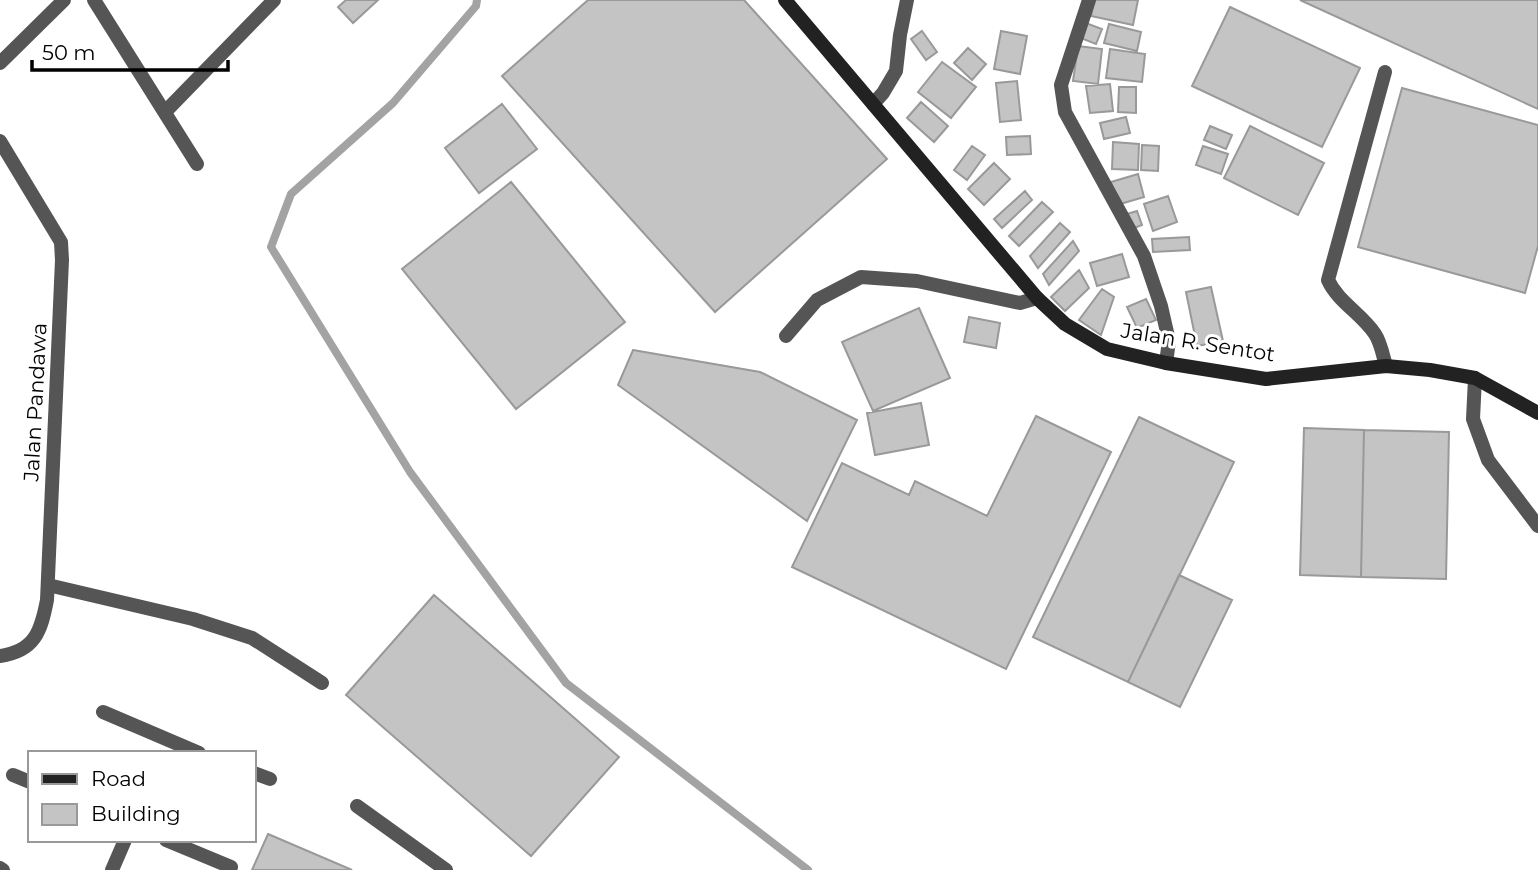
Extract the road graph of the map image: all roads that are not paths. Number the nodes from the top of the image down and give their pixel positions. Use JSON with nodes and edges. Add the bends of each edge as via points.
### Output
{"nodes":[{"id":1,"x":64,"y":0,"type":"edge"},
{"id":2,"x":94,"y":0,"type":"edge"},
{"id":3,"x":274,"y":0,"type":"edge"},
{"id":4,"x":785,"y":0,"type":"edge"},
{"id":5,"x":907,"y":0,"type":"edge"},
{"id":6,"x":1089,"y":0,"type":"edge"},
{"id":7,"x":0,"y":62,"type":"edge"},
{"id":8,"x":1385,"y":72,"type":"dead end"},
{"id":9,"x":873,"y":104,"type":"junction"},
{"id":10,"x":165,"y":112,"type":"junction"},
{"id":11,"x":0,"y":141,"type":"edge"},
{"id":12,"x":197,"y":164,"type":"dead end"},
{"id":13,"x":1037,"y":298,"type":"junction"},
{"id":14,"x":786,"y":337,"type":"dead end"},
{"id":15,"x":1166,"y":363,"type":"junction"},
{"id":16,"x":1386,"y":366,"type":"junction"},
{"id":17,"x":1475,"y":378,"type":"junction"},
{"id":18,"x":1538,"y":413,"type":"edge"},
{"id":19,"x":1538,"y":526,"type":"edge"},
{"id":20,"x":48,"y":584,"type":"junction"},
{"id":21,"x":0,"y":656,"type":"edge"},
{"id":22,"x":322,"y":683,"type":"dead end"},
{"id":23,"x":103,"y":712,"type":"dead end"},
{"id":24,"x":166,"y":747,"type":"edge"},
{"id":25,"x":188,"y":751,"type":"edge"},
{"id":26,"x":256,"y":774,"type":"edge"},
{"id":27,"x":13,"y":775,"type":"dead end"},
{"id":28,"x":270,"y":779,"type":"dead end"},
{"id":29,"x":28,"y":781,"type":"edge"},
{"id":30,"x":357,"y":806,"type":"dead end"},
{"id":31,"x":124,"y":842,"type":"edge"},
{"id":32,"x":171,"y":842,"type":"edge"},
{"id":33,"x":231,"y":867,"type":"dead end"},
{"id":34,"x":112,"y":870,"type":"edge"},
{"id":35,"x":446,"y":870,"type":"edge"}],
"edges":[{"from":1,"to":7,"type":"street"},
{"from":2,"to":10,"type":"street"},
{"from":3,"to":10,"type":"street"},
{"from":4,"to":9,"type":"street","name":"Jalan R. Sentot"},
{"from":5,"to":9,"type":"street","via":[[896,71]]},
{"from":6,"to":15,"type":"street","via":[[1061,85],[1065,112],[1143,257],[1161,306],[1168,341]]},
{"from":8,"to":16,"type":"street","via":[[1328,280],[1376,336]]},
{"from":9,"to":13,"type":"street","name":"Jalan R. Sentot"},
{"from":10,"to":12,"type":"street"},
{"from":11,"to":20,"type":"street","name":"Jalan Pandawa","via":[[61,242]]},
{"from":13,"to":14,"type":"street","via":[[1020,303],[917,281],[861,277],[817,300]]},
{"from":13,"to":15,"type":"street","name":"Jalan R. Sentot","via":[[1065,324],[1107,349]]},
{"from":15,"to":16,"type":"street","name":"Jalan R. Sentot","via":[[1266,379]]},
{"from":16,"to":17,"type":"street","name":"Jalan R. Sentot"},
{"from":17,"to":18,"type":"street","name":"Jalan R. Sentot"},
{"from":17,"to":19,"type":"street","via":[[1473,419],[1488,460]]},
{"from":20,"to":21,"type":"street","name":"Jalan Pandawa","via":[[38,634],[20,650]]},
{"from":20,"to":22,"type":"street","via":[[193,618],[252,638]]},
{"from":23,"to":24,"type":"street"},
{"from":24,"to":25,"type":"street"},
{"from":26,"to":28,"type":"street"},
{"from":27,"to":29,"type":"street"},
{"from":30,"to":35,"type":"street"},
{"from":31,"to":34,"type":"street"},
{"from":32,"to":33,"type":"street"}]}
